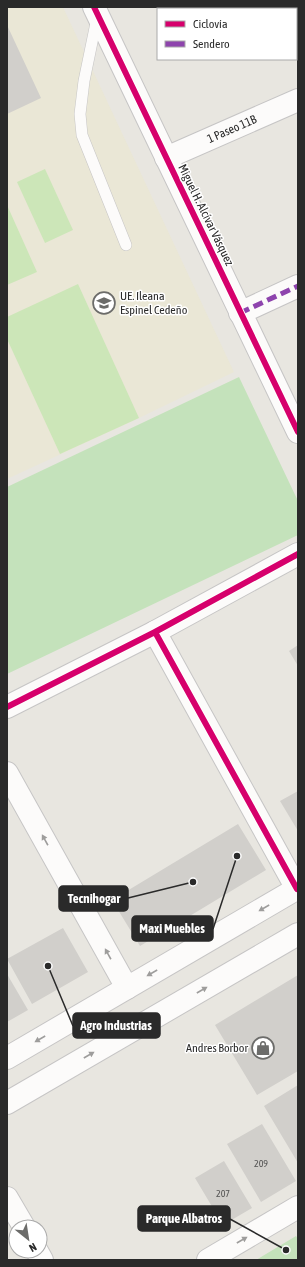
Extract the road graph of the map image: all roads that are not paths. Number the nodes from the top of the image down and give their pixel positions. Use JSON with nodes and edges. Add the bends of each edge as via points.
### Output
{"nodes":[{"id":1,"x":102,"y":10,"type":"edge"},
{"id":2,"x":298,"y":100,"type":"edge"},
{"id":3,"x":166,"y":158,"type":"junction"},
{"id":4,"x":126,"y":245,"type":"dead end"},
{"id":5,"x":298,"y":286,"type":"edge"},
{"id":6,"x":240,"y":313,"type":"junction"},
{"id":7,"x":298,"y":432,"type":"edge"},
{"id":8,"x":298,"y":554,"type":"edge"},
{"id":9,"x":155,"y":632,"type":"junction"},
{"id":10,"x":7,"y":707,"type":"edge"},
{"id":11,"x":7,"y":773,"type":"edge"},
{"id":12,"x":297,"y":888,"type":"edge"},
{"id":13,"x":298,"y":934,"type":"edge"},
{"id":14,"x":127,"y":988,"type":"junction"},
{"id":15,"x":7,"y":1058,"type":"edge"},
{"id":16,"x":7,"y":1103,"type":"edge"},
{"id":17,"x":7,"y":1198,"type":"edge"},
{"id":18,"x":298,"y":1207,"type":"edge"},
{"id":19,"x":19,"y":1219,"type":"edge"},
{"id":20,"x":208,"y":1260,"type":"edge"}],
"edges":[{"from":1,"to":3,"type":"street","name":"Miguel H. Alcívar Vásquez"},
{"from":1,"to":4,"type":"lane","via":[[84,81],[80,114],[82,135]]},
{"from":2,"to":3,"type":"street","name":"1 Paseo 11B"},
{"from":3,"to":6,"type":"street","name":"Miguel H. Alcívar Vásquez"},
{"from":5,"to":6,"type":"street"},
{"from":6,"to":7,"type":"street","name":"Miguel H. Alcívar Vásquez"},
{"from":8,"to":9,"type":"street"},
{"from":9,"to":10,"type":"street"},
{"from":9,"to":12,"type":"street"},
{"from":14,"to":11,"type":"street","one_way":true},
{"from":12,"to":14,"type":"street","one_way":true},
{"from":16,"to":13,"type":"street","one_way":true},
{"from":14,"to":15,"type":"street","one_way":true},
{"from":17,"to":19,"type":"street"},
{"from":20,"to":18,"type":"street","one_way":true}]}
